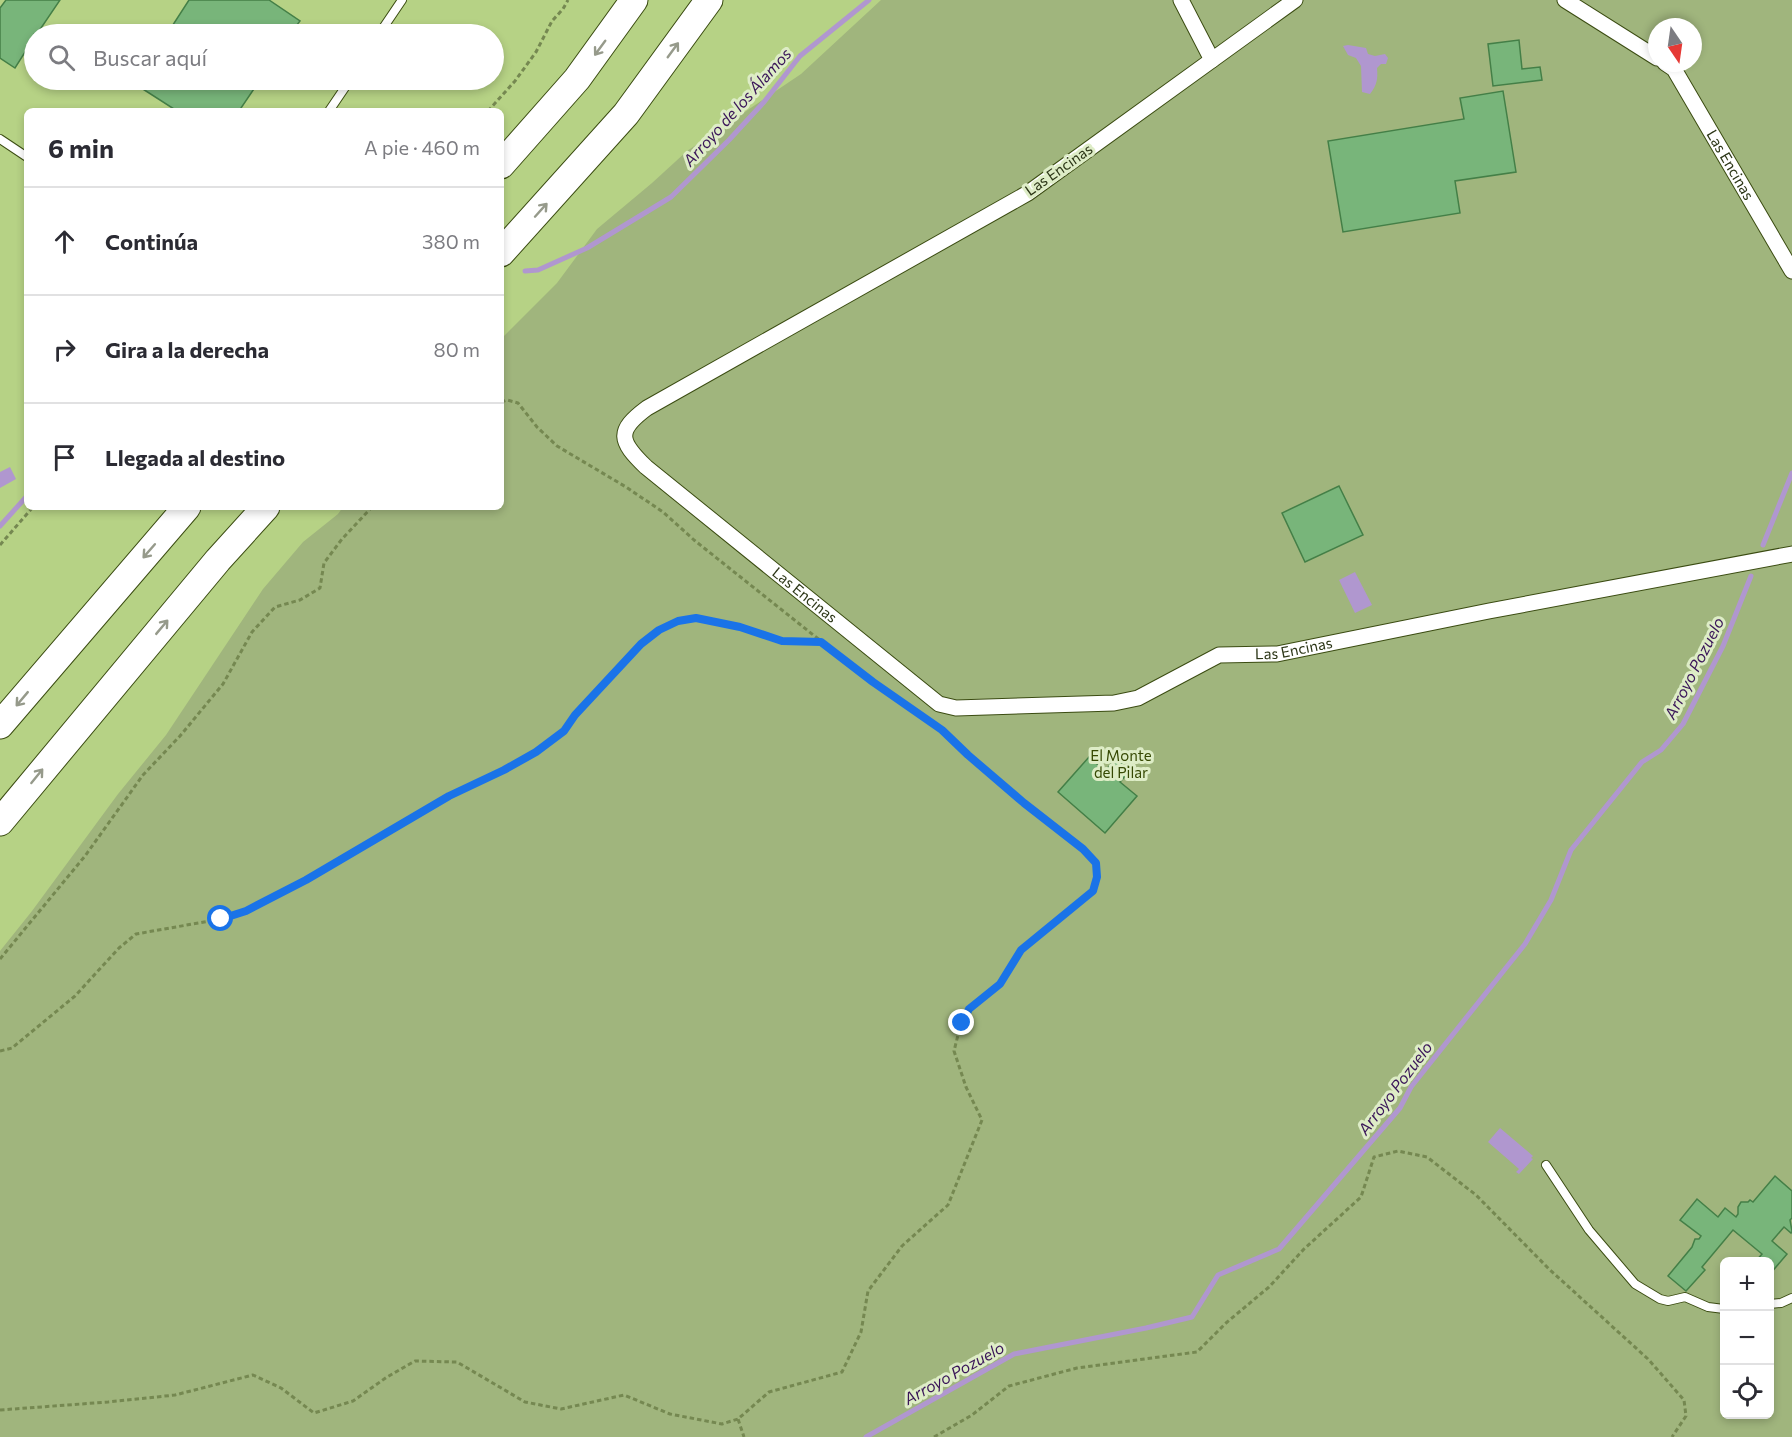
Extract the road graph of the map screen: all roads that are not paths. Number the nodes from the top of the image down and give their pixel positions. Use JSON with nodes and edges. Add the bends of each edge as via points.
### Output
{"nodes":[{"id":1,"x":402,"y":0,"type":"edge"},
{"id":2,"x":634,"y":0,"type":"edge"},
{"id":3,"x":709,"y":0,"type":"edge"},
{"id":4,"x":1180,"y":0,"type":"edge"},
{"id":5,"x":1295,"y":0,"type":"edge"},
{"id":6,"x":1565,"y":0,"type":"edge"},
{"id":7,"x":386,"y":24,"type":"edge"},
{"id":8,"x":1648,"y":52,"type":"edge"},
{"id":9,"x":1212,"y":60,"type":"junction"},
{"id":10,"x":1676,"y":72,"type":"edge"},
{"id":11,"x":343,"y":90,"type":"edge"},
{"id":12,"x":331,"y":108,"type":"edge"},
{"id":13,"x":0,"y":139,"type":"edge"},
{"id":14,"x":24,"y":155,"type":"edge"},
{"id":15,"x":504,"y":162,"type":"edge"},
{"id":16,"x":504,"y":249,"type":"edge"},
{"id":17,"x":1792,"y":271,"type":"edge"},
{"id":18,"x":185,"y":510,"type":"edge"},
{"id":19,"x":263,"y":510,"type":"edge"},
{"id":20,"x":1792,"y":554,"type":"edge"},
{"id":21,"x":0,"y":725,"type":"edge"},
{"id":22,"x":0,"y":822,"type":"edge"},
{"id":23,"x":1546,"y":1165,"type":"dead end"},
{"id":24,"x":1792,"y":1298,"type":"edge"},
{"id":25,"x":1774,"y":1303,"type":"edge"},
{"id":26,"x":1720,"y":1307,"type":"edge"}],
"edges":[{"from":1,"to":7,"type":"lane"},
{"from":2,"to":15,"type":"highway","one_way":true,"via":[[577,79]]},
{"from":16,"to":3,"type":"highway","one_way":true,"via":[[626,114]]},
{"from":4,"to":9,"type":"street"},
{"from":5,"to":9,"type":"street","name":"Las Encinas"},
{"from":6,"to":8,"type":"street"},
{"from":9,"to":20,"type":"street","name":"Las Encinas","via":[[1028,193],[647,408],[625,429],[629,449],[646,467],[939,704],[956,708],[1122,702],[1138,698],[1219,655],[1277,654]]},
{"from":10,"to":17,"type":"street","name":"Las Encinas"},
{"from":11,"to":12,"type":"lane"},
{"from":13,"to":14,"type":"lane"},
{"from":18,"to":21,"type":"highway","one_way":true},
{"from":22,"to":19,"type":"highway","one_way":true},
{"from":23,"to":26,"type":"lane","via":[[1589,1230],[1635,1284],[1660,1299],[1685,1297]]},
{"from":24,"to":25,"type":"lane"}]}
